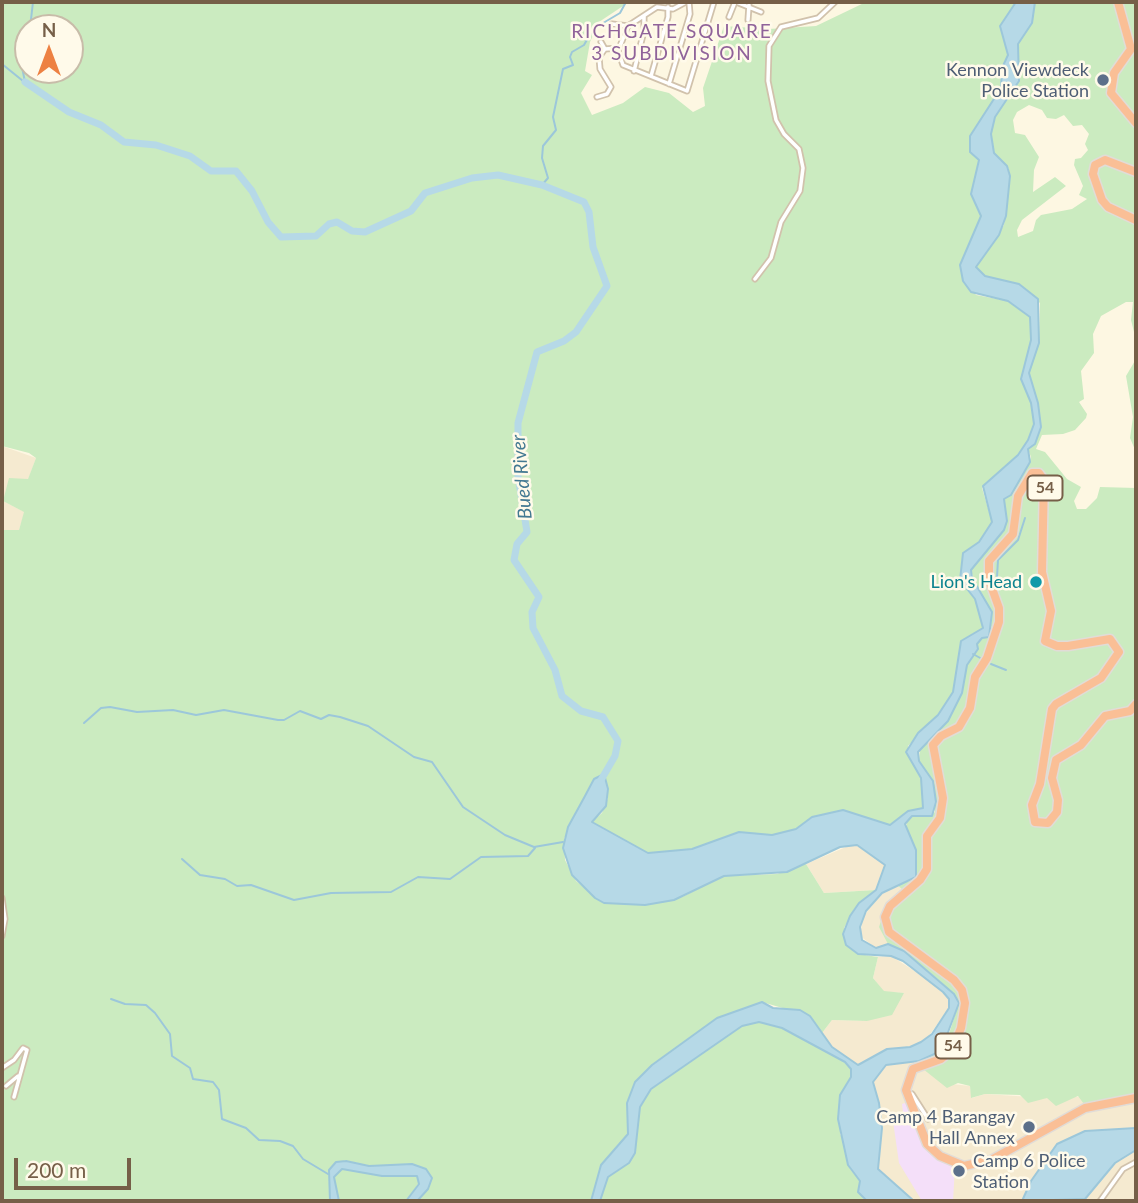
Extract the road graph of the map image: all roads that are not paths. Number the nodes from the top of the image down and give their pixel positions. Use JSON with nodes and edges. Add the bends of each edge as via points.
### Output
{"nodes":[{"id":1,"x":688,"y":2,"type":"edge"},
{"id":2,"x":714,"y":2,"type":"edge"},
{"id":3,"x":736,"y":2,"type":"edge"},
{"id":4,"x":835,"y":2,"type":"edge"},
{"id":5,"x":1118,"y":2,"type":"edge"},
{"id":6,"x":748,"y":5,"type":"junction"},
{"id":7,"x":668,"y":7,"type":"junction"},
{"id":8,"x":761,"y":12,"type":"dead end"},
{"id":9,"x":644,"y":16,"type":"junction"},
{"id":10,"x":729,"y":18,"type":"dead end"},
{"id":11,"x":748,"y":20,"type":"dead end"},
{"id":12,"x":612,"y":24,"type":"dead end"},
{"id":13,"x":628,"y":26,"type":"junction"},
{"id":14,"x":601,"y":42,"type":"dead end"},
{"id":15,"x":619,"y":48,"type":"junction"},
{"id":16,"x":605,"y":49,"type":"junction"},
{"id":17,"x":634,"y":71,"type":"junction"},
{"id":18,"x":651,"y":77,"type":"junction"},
{"id":19,"x":670,"y":84,"type":"junction"},
{"id":20,"x":597,"y":97,"type":"dead end"},
{"id":21,"x":1136,"y":123,"type":"edge"},
{"id":22,"x":1136,"y":172,"type":"edge"},
{"id":23,"x":1136,"y":220,"type":"edge"},
{"id":24,"x":755,"y":279,"type":"dead end"},
{"id":25,"x":1136,"y":704,"type":"edge"},
{"id":26,"x":2,"y":898,"type":"edge"},
{"id":27,"x":2,"y":936,"type":"edge"},
{"id":28,"x":2,"y":1068,"type":"edge"},
{"id":29,"x":18,"y":1076,"type":"junction"},
{"id":30,"x":907,"y":1082,"type":"junction"},
{"id":31,"x":6,"y":1086,"type":"dead end"},
{"id":32,"x":14,"y":1097,"type":"dead end"},
{"id":33,"x":1136,"y":1098,"type":"edge"},
{"id":34,"x":928,"y":1119,"type":"dead end"},
{"id":35,"x":1136,"y":1162,"type":"edge"},
{"id":36,"x":1100,"y":1201,"type":"edge"}],
"edges":[{"from":1,"to":7,"type":"street"},
{"from":1,"to":19,"type":"street","via":[[690,14]]},
{"from":2,"to":19,"type":"street","via":[[687,91]]},
{"from":3,"to":6,"type":"street"},
{"from":3,"to":10,"type":"street"},
{"from":4,"to":24,"type":"street","via":[[818,18],[780,27],[769,47],[768,81],[776,120],[799,149],[803,167],[800,191],[781,222],[771,258]]},
{"from":5,"to":21,"type":"highway","via":[[1131,49],[1114,74],[1111,93]]},
{"from":6,"to":8,"type":"street"},
{"from":6,"to":11,"type":"street"},
{"from":7,"to":9,"type":"street"},
{"from":7,"to":18,"type":"street"},
{"from":9,"to":13,"type":"street"},
{"from":9,"to":17,"type":"street"},
{"from":12,"to":13,"type":"street"},
{"from":13,"to":15,"type":"street"},
{"from":14,"to":16,"type":"street"},
{"from":15,"to":16,"type":"street"},
{"from":15,"to":17,"type":"street","via":[[621,63]]},
{"from":16,"to":20,"type":"street","via":[[598,65],[611,88]]},
{"from":17,"to":18,"type":"street"},
{"from":18,"to":19,"type":"street"},
{"from":22,"to":23,"type":"highway","via":[[1105,160],[1095,165],[1093,174],[1102,200]]},
{"from":25,"to":30,"type":"highway","number":"54","via":[[1130,712],[1105,716],[1081,745],[1056,760],[1052,778],[1057,812],[1048,823],[1035,821],[1032,804],[1040,784],[1052,709],[1101,678],[1119,652],[1110,639],[1068,646],[1045,641],[1051,611],[1042,572],[1044,481],[1039,473],[1032,473],[1018,496],[1013,534],[989,561],[990,585],[999,612],[986,660],[975,677],[970,708],[963,722],[933,745],[943,798],[940,818],[927,836],[927,869],[890,906],[885,919],[889,932],[959,985],[965,1003],[951,1049],[941,1059],[913,1069]]},
{"from":26,"to":27,"type":"street"},
{"from":28,"to":29,"type":"street","via":[[25,1048],[28,1052]]},
{"from":29,"to":31,"type":"street"},
{"from":29,"to":32,"type":"street"},
{"from":30,"to":33,"type":"highway","via":[[908,1096],[928,1144],[940,1157],[964,1166],[991,1160],[1085,1108]]},
{"from":30,"to":34,"type":"street"},
{"from":35,"to":36,"type":"street","via":[[1123,1169]]}]}
